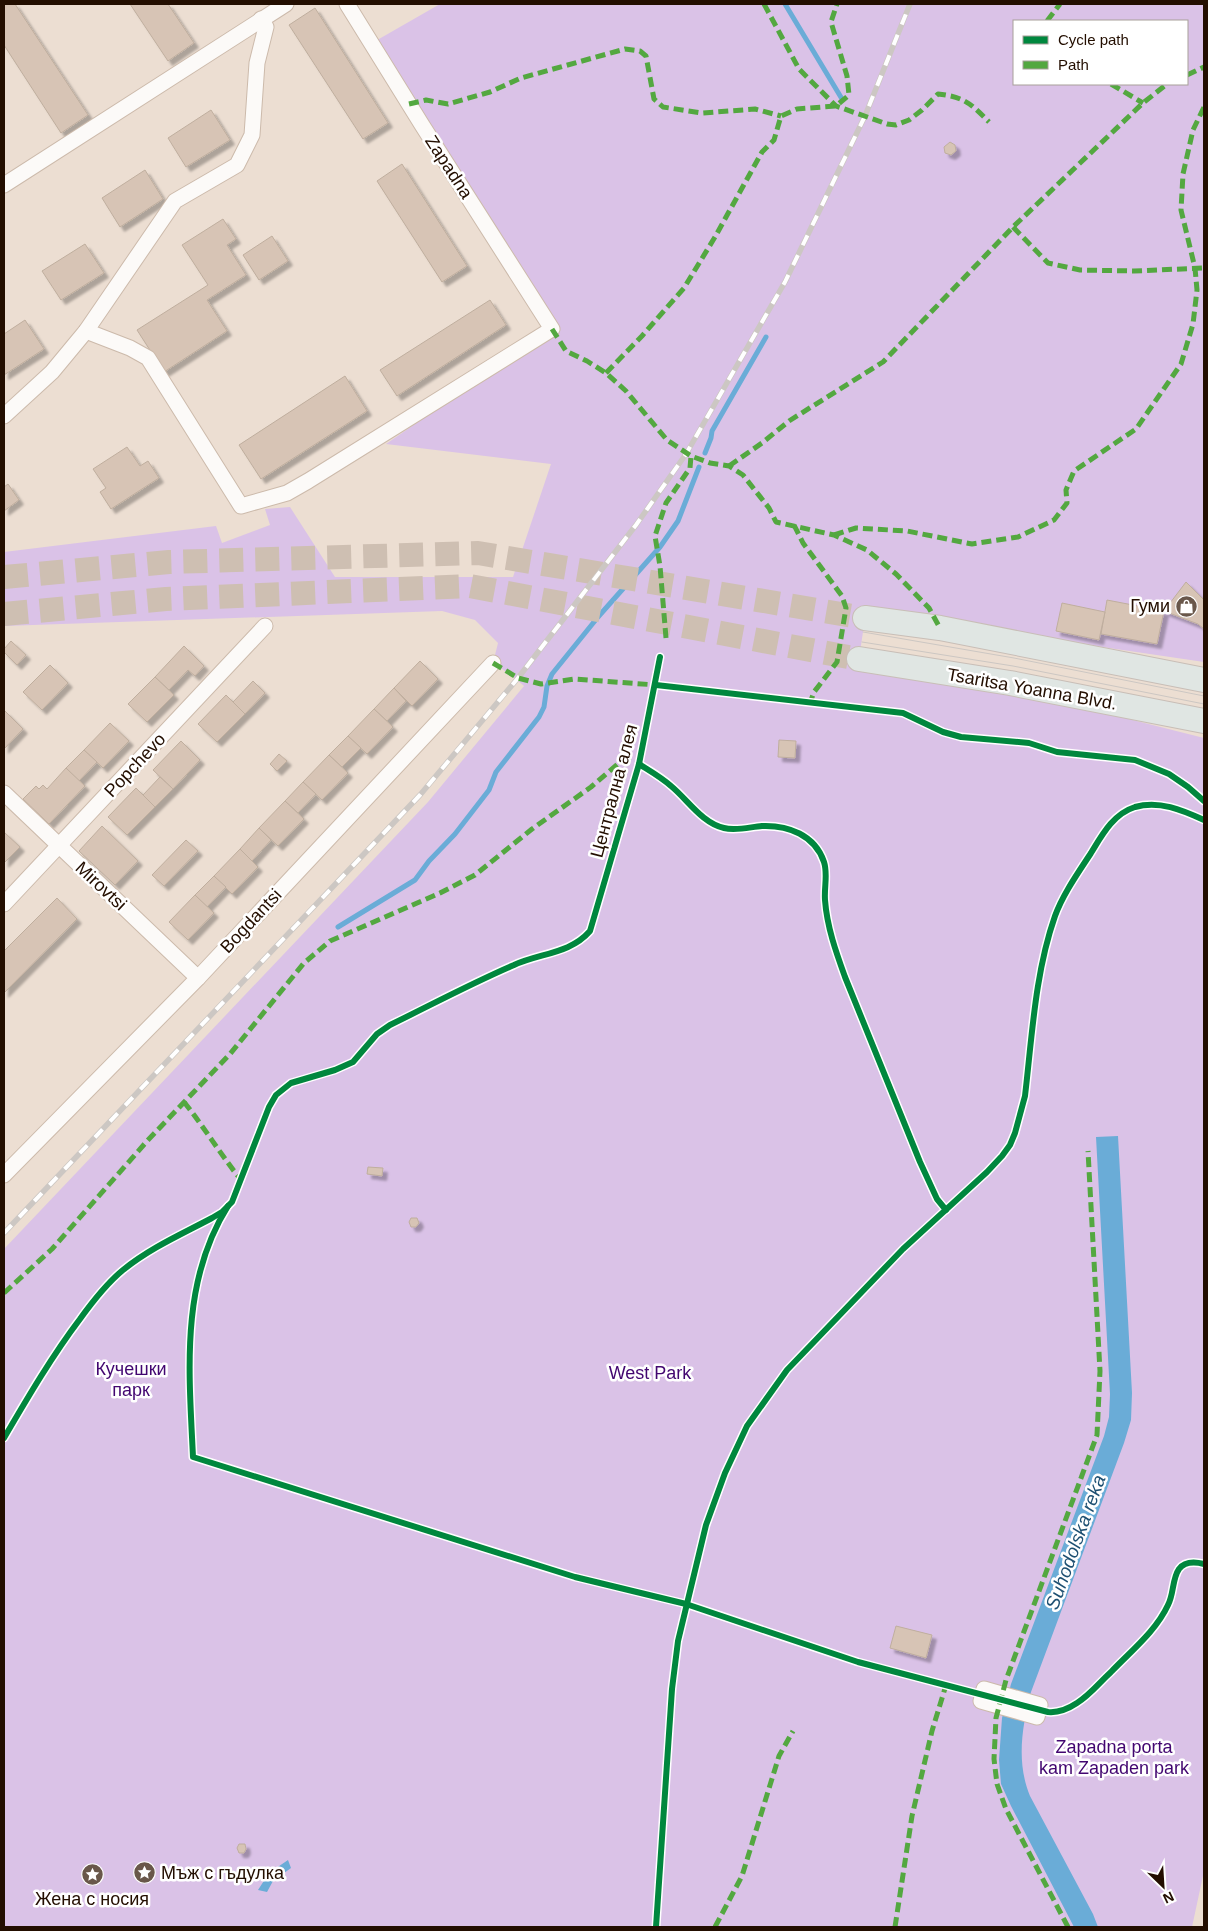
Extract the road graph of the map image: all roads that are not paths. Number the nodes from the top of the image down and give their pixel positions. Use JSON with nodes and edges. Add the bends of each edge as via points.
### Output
{"nodes":[{"id":1,"x":286,"y":4,"type":"edge"},
{"id":2,"x":347,"y":4,"type":"edge"},
{"id":3,"x":262,"y":19,"type":"junction"},
{"id":4,"x":4,"y":185,"type":"edge"},
{"id":5,"x":86,"y":331,"type":"junction"},
{"id":6,"x":4,"y":416,"type":"edge"},
{"id":7,"x":866,"y":618,"type":"tunnel mouth"},
{"id":8,"x":265,"y":626,"type":"dead end"},
{"id":9,"x":859,"y":659,"type":"tunnel mouth"},
{"id":10,"x":493,"y":663,"type":"dead end"},
{"id":11,"x":1204,"y":680,"type":"edge"},
{"id":12,"x":1204,"y":721,"type":"edge"},
{"id":13,"x":4,"y":793,"type":"edge"},
{"id":14,"x":59,"y":846,"type":"junction"},
{"id":15,"x":4,"y":904,"type":"edge"},
{"id":16,"x":198,"y":978,"type":"junction"},
{"id":17,"x":4,"y":1175,"type":"edge"}],
"edges":[{"from":1,"to":3,"type":"street"},
{"from":2,"to":5,"type":"street","name":"Zapadna","via":[[552,329],[287,493],[241,506],[148,358]]},
{"from":3,"to":4,"type":"street"},
{"from":3,"to":5,"type":"street","via":[[266,27],[257,63],[252,135],[237,164],[175,201]]},
{"from":5,"to":6,"type":"street","via":[[52,372]]},
{"from":7,"to":11,"type":"main road","via":[[940,628]]},
{"from":8,"to":14,"type":"street","name":"Popchevo"},
{"from":9,"to":12,"type":"main road","name":"Tsaritsa Yoanna Blvd.","via":[[1010,683]]},
{"from":10,"to":16,"type":"street","name":"Bogdantsi"},
{"from":13,"to":14,"type":"street","name":"Mirovtsi"},
{"from":14,"to":15,"type":"street","name":"Popchevo"},
{"from":14,"to":16,"type":"street","name":"Mirovtsi"},
{"from":16,"to":17,"type":"street","name":"Bogdantsi"}]}
